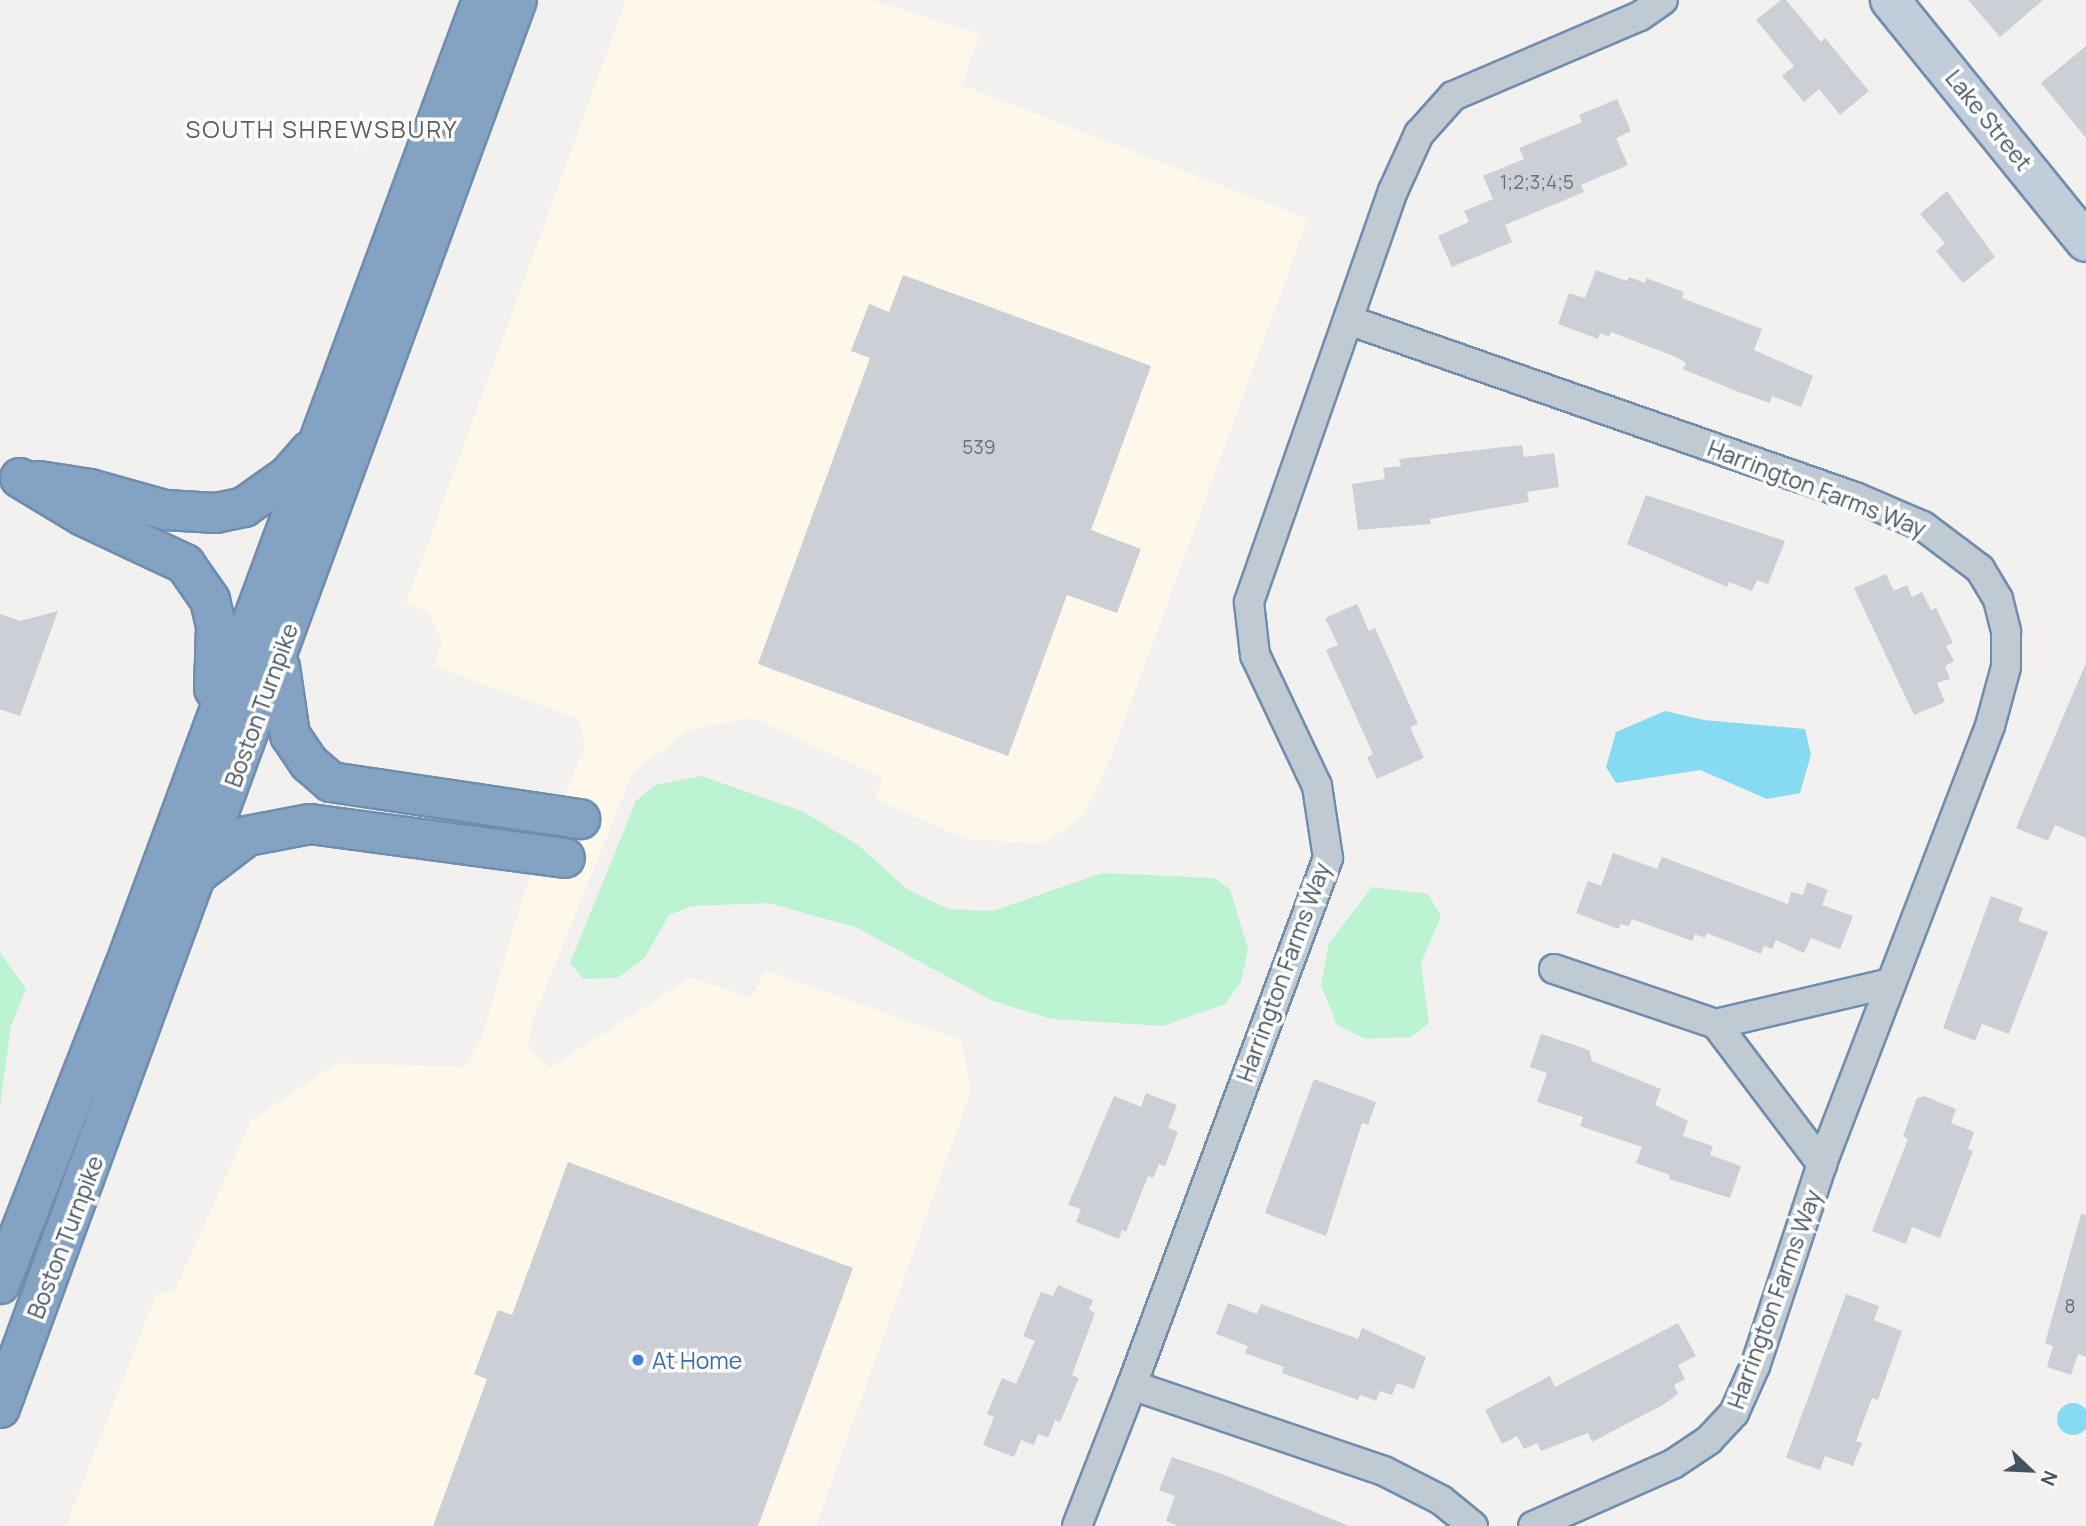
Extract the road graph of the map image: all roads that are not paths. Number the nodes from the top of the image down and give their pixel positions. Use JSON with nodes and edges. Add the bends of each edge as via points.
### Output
{"nodes":[{"id":1,"x":482,"y":0,"type":"edge"},
{"id":2,"x":517,"y":0,"type":"edge"},
{"id":3,"x":1663,"y":0,"type":"edge"},
{"id":4,"x":1890,"y":0,"type":"edge"},
{"id":5,"x":2079,"y":221,"type":"edge"},
{"id":6,"x":1348,"y":320,"type":"junction"},
{"id":7,"x":321,"y":439,"type":"junction"},
{"id":8,"x":279,"y":657,"type":"junction"},
{"id":9,"x":214,"y":716,"type":"junction"},
{"id":10,"x":580,"y":819,"type":"dead end"},
{"id":11,"x":565,"y":858,"type":"dead end"},
{"id":12,"x":200,"y":872,"type":"junction"},
{"id":13,"x":1554,"y":969,"type":"dead end"},
{"id":14,"x":1891,"y":983,"type":"junction"},
{"id":15,"x":1716,"y":1024,"type":"junction"},
{"id":16,"x":1822,"y":1164,"type":"junction"},
{"id":17,"x":0,"y":1284,"type":"edge"},
{"id":18,"x":1132,"y":1385,"type":"junction"},
{"id":19,"x":0,"y":1408,"type":"edge"},
{"id":20,"x":1077,"y":1526,"type":"edge"},
{"id":21,"x":1473,"y":1526,"type":"edge"},
{"id":22,"x":1533,"y":1526,"type":"edge"}],
"edges":[{"from":1,"to":7,"type":"highway","name":"Boston Turnpike"},
{"from":2,"to":8,"type":"highway","name":"Boston Turnpike"},
{"from":3,"to":6,"type":"street","name":"Harrington Farms Way","via":[[1652,10],[1465,90],[1443,104],[1426,124],[1403,167]]},
{"from":4,"to":5,"type":"street","name":"Lake Street"},
{"from":6,"to":14,"type":"street","name":"Harrington Farms Way","via":[[1855,498],[1923,526],[1980,569],[1993,588],[2004,621],[2004,677]]},
{"from":6,"to":18,"type":"street","name":"Harrington Farms Way","via":[[1249,602],[1255,655],[1317,786],[1328,858]]},
{"from":7,"to":9,"type":"highway","name":"Boston Turnpike"},
{"from":7,"to":9,"type":"highway","via":[[288,476],[244,507],[216,513],[166,510],[90,489],[20,478],[83,516],[185,565],[202,584],[216,627]]},
{"from":8,"to":10,"type":"highway","via":[[290,735],[331,782]]},
{"from":8,"to":12,"type":"highway","name":"Boston Turnpike"},
{"from":9,"to":17,"type":"highway","name":"Boston Turnpike","via":[[124,968]]},
{"from":11,"to":12,"type":"highway","via":[[310,824],[247,836]]},
{"from":12,"to":19,"type":"highway","name":"Boston Turnpike"},
{"from":13,"to":15,"type":"street"},
{"from":14,"to":15,"type":"street"},
{"from":14,"to":16,"type":"street","name":"Harrington Farms Way"},
{"from":15,"to":16,"type":"street","name":"Harrington Farms Way"},
{"from":16,"to":22,"type":"street","name":"Harrington Farms Way","via":[[1755,1366],[1728,1422],[1673,1464]]},
{"from":18,"to":20,"type":"street","name":"Harrington Farms Way"},
{"from":18,"to":21,"type":"street","via":[[1384,1471],[1441,1500]]}]}
